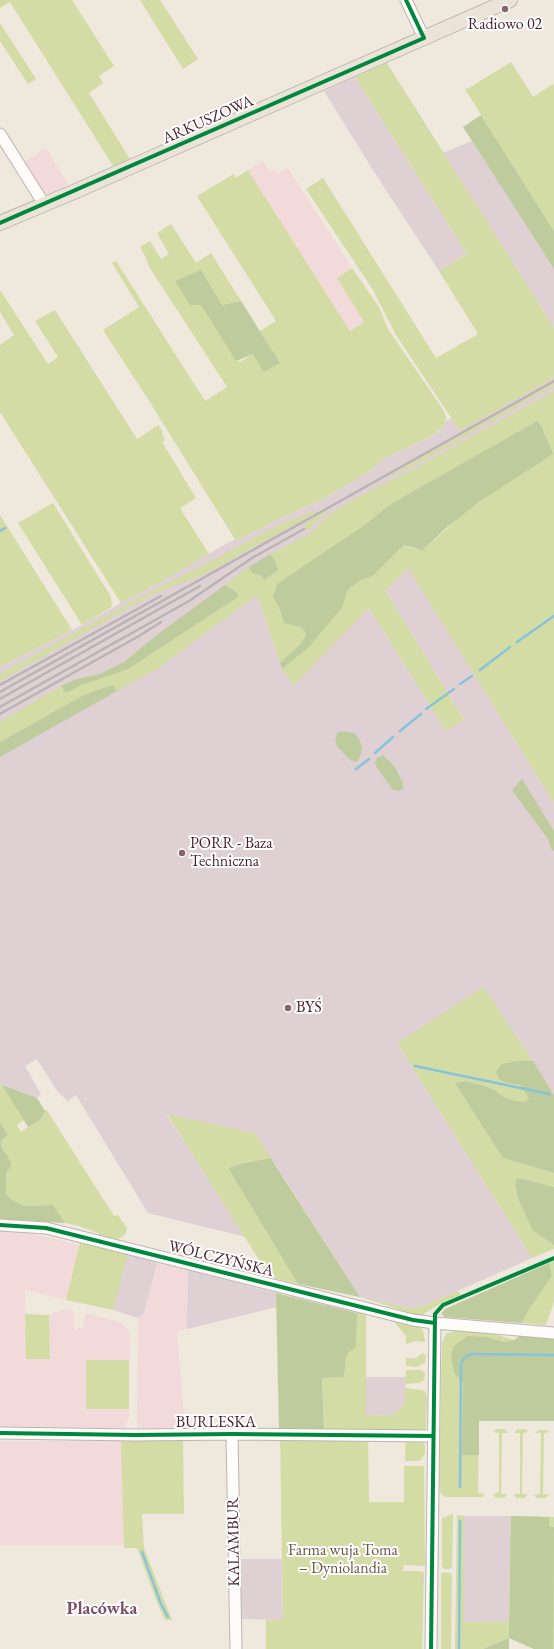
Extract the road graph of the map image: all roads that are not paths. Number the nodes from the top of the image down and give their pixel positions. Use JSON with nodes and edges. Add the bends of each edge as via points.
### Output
{"nodes":[{"id":1,"x":406,"y":0,"type":"edge"},
{"id":2,"x":510,"y":0,"type":"edge"},
{"id":3,"x":424,"y":38,"type":"junction"},
{"id":4,"x":0,"y":134,"type":"edge"},
{"id":5,"x":44,"y":204,"type":"junction"},
{"id":6,"x":0,"y":223,"type":"edge"},
{"id":7,"x":0,"y":1225,"type":"edge"},
{"id":8,"x":435,"y":1323,"type":"junction"},
{"id":9,"x":554,"y":1333,"type":"edge"},
{"id":10,"x":0,"y":1433,"type":"edge"},
{"id":11,"x":232,"y":1434,"type":"junction"},
{"id":12,"x":433,"y":1436,"type":"junction"},
{"id":13,"x":236,"y":1649,"type":"edge"},
{"id":14,"x":430,"y":1649,"type":"edge"}],
"edges":[{"from":1,"to":3,"type":"street"},
{"from":2,"to":3,"type":"main road","name":"ARKUSZOWA"},
{"from":3,"to":5,"type":"main road","name":"ARKUSZOWA"},
{"from":4,"to":5,"type":"street"},
{"from":5,"to":6,"type":"main road","name":"ARKUSZOWA"},
{"from":7,"to":8,"type":"street","name":"WÓLCZYŃSKA","via":[[46,1228],[409,1319]]},
{"from":8,"to":9,"type":"street","name":"WÓLCZYŃSKA"},
{"from":8,"to":12,"type":"street"},
{"from":10,"to":11,"type":"street","name":"BURLESKA"},
{"from":11,"to":12,"type":"street","name":"BURLESKA"},
{"from":11,"to":13,"type":"street","name":"KALAMBUR"},
{"from":12,"to":14,"type":"street"}]}
